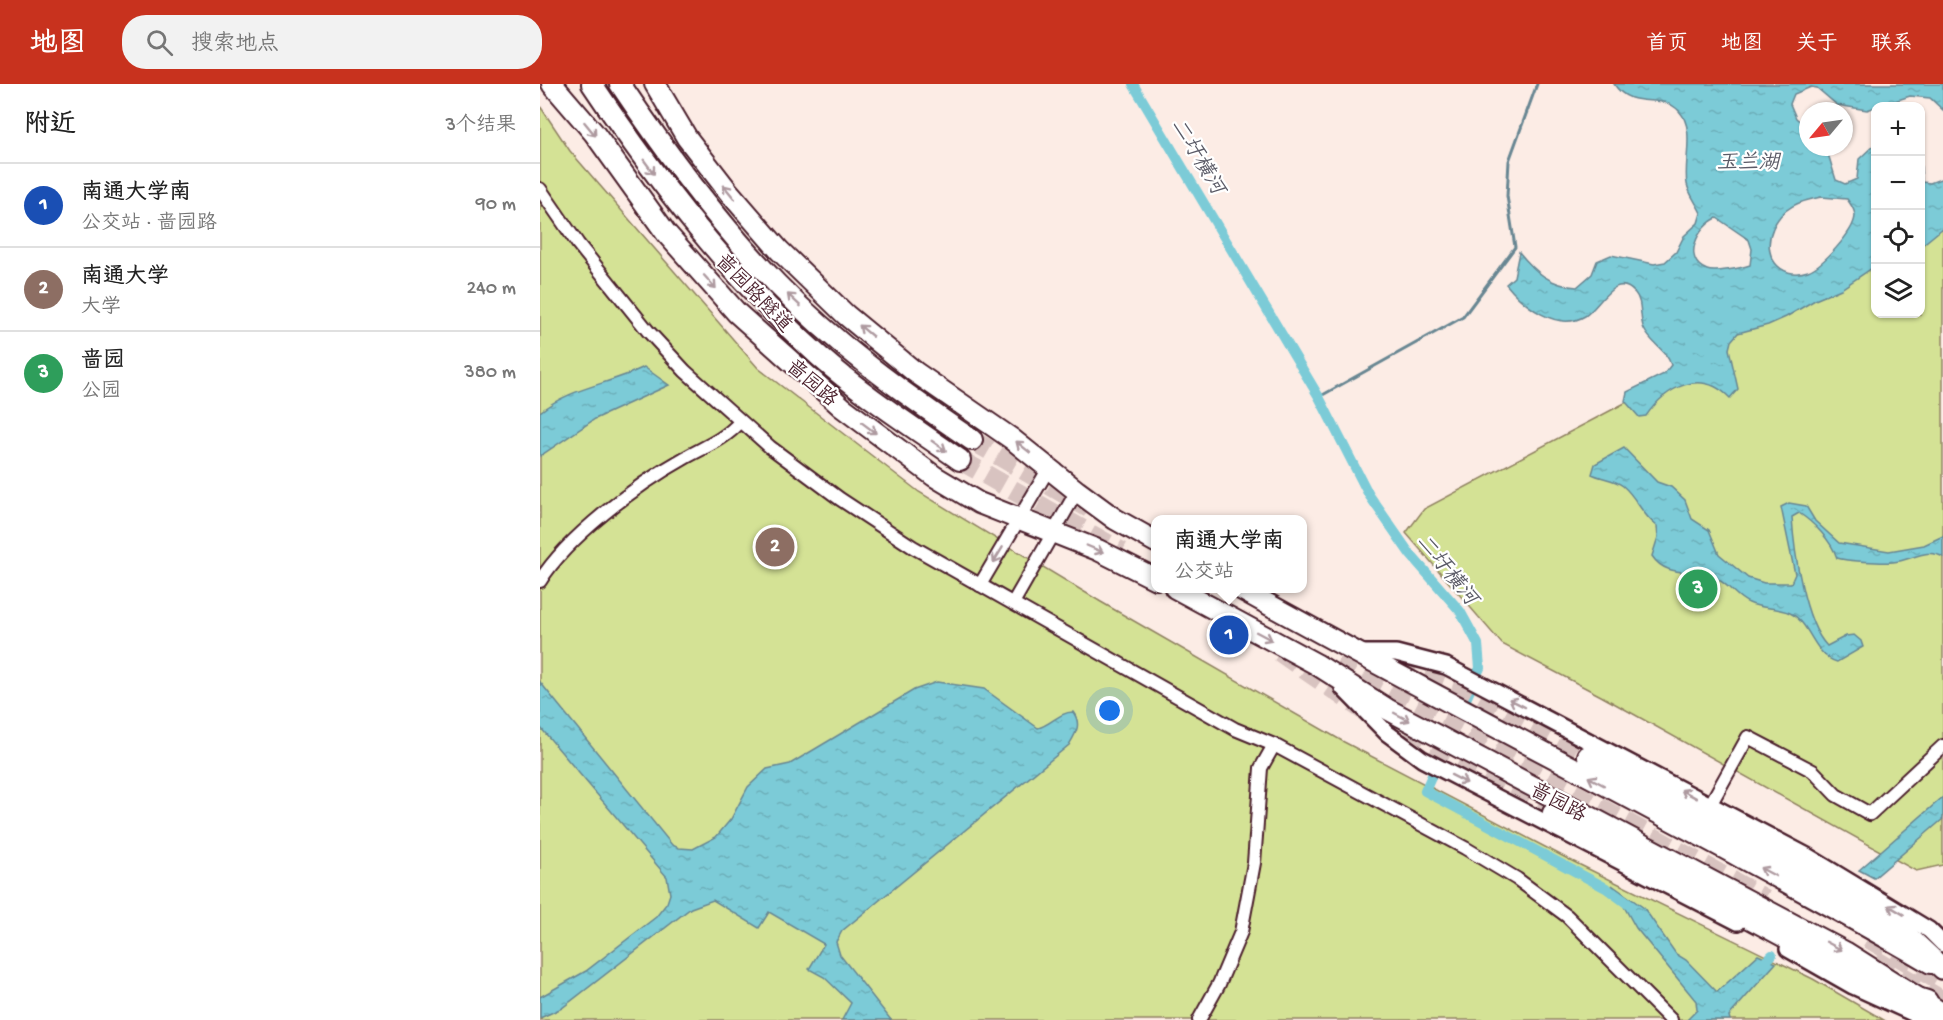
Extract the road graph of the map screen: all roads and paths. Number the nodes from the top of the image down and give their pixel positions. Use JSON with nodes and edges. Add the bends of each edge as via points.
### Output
{"nodes":[{"id":1,"x":552,"y":84,"type":"edge"},
{"id":2,"x":585,"y":84,"type":"edge"},
{"id":3,"x":592,"y":84,"type":"edge"},
{"id":4,"x":620,"y":84,"type":"edge"},
{"id":5,"x":625,"y":84,"type":"edge"},
{"id":6,"x":655,"y":84,"type":"edge"},
{"id":7,"x":636,"y":108,"type":"junction"},
{"id":8,"x":632,"y":143,"type":"junction"},
{"id":9,"x":540,"y":189,"type":"edge"},
{"id":10,"x":740,"y":422,"type":"junction"},
{"id":11,"x":972,"y":440,"type":"tunnel mouth"},
{"id":12,"x":960,"y":460,"type":"tunnel mouth"},
{"id":13,"x":1049,"y":468,"type":"junction"},
{"id":14,"x":1077,"y":491,"type":"junction"},
{"id":15,"x":1019,"y":520,"type":"junction"},
{"id":16,"x":1053,"y":532,"type":"junction"},
{"id":17,"x":1151,"y":540,"type":"edge"},
{"id":18,"x":1151,"y":577,"type":"edge"},
{"id":19,"x":540,"y":580,"type":"edge"},
{"id":20,"x":980,"y":585,"type":"junction"},
{"id":21,"x":1184,"y":593,"type":"edge"},
{"id":22,"x":1248,"y":593,"type":"edge"},
{"id":23,"x":1013,"y":603,"type":"junction"},
{"id":24,"x":1356,"y":653,"type":"junction"},
{"id":25,"x":1316,"y":664,"type":"junction"},
{"id":26,"x":1274,"y":745,"type":"junction"},
{"id":27,"x":1943,"y":746,"type":"edge"},
{"id":28,"x":1588,"y":756,"type":"tunnel mouth"},
{"id":29,"x":1710,"y":805,"type":"junction"},
{"id":30,"x":1553,"y":813,"type":"tunnel mouth"},
{"id":31,"x":1943,"y":944,"type":"edge"},
{"id":32,"x":1943,"y":969,"type":"edge"},
{"id":33,"x":1927,"y":1011,"type":"edge"},
{"id":34,"x":1943,"y":1014,"type":"edge"},
{"id":35,"x":1199,"y":1020,"type":"edge"},
{"id":36,"x":1671,"y":1020,"type":"edge"}],
"edges":[{"from":1,"to":15,"type":"main road","name":"啬园路","one_way":true,"via":[[594,133],[666,233],[737,313],[842,407],[934,476],[979,503]]},
{"from":2,"to":8,"type":"main road"},
{"from":3,"to":8,"type":"main road","name":"啬园路隧道"},
{"from":4,"to":7,"type":"main road","name":"啬园路隧道"},
{"from":5,"to":7,"type":"main road"},
{"from":13,"to":6,"type":"main road","one_way":true,"via":[[915,372],[846,315],[778,250],[687,138]]},
{"from":11,"to":7,"type":"main road","name":"啬园路隧道","one_way":true,"via":[[898,389],[778,284],[683,173]]},
{"from":8,"to":12,"type":"main road","name":"啬园路隧道","one_way":true,"via":[[712,248],[759,300],[822,358]]},
{"from":9,"to":10,"type":"street","via":[[648,331]]},
{"from":10,"to":19,"type":"street","via":[[729,434],[637,488],[591,525]]},
{"from":10,"to":20,"type":"street","via":[[840,499]]},
{"from":13,"to":14,"type":"main road"},
{"from":13,"to":15,"type":"street"},
{"from":14,"to":16,"type":"street"},
{"from":14,"to":17,"type":"main road"},
{"from":15,"to":16,"type":"main road","name":"啬园路"},
{"from":15,"to":20,"type":"street","one_way":true},
{"from":16,"to":18,"type":"main road","name":"啬园路","one_way":true},
{"from":16,"to":23,"type":"street"},
{"from":20,"to":23,"type":"street"},
{"from":21,"to":25,"type":"main road","name":"啬园路","one_way":true},
{"from":22,"to":24,"type":"main road","name":"啬园路"},
{"from":23,"to":26,"type":"street","via":[[1235,729]]},
{"from":29,"to":24,"type":"street","one_way":true,"via":[[1446,666],[1396,652]]},
{"from":32,"to":24,"type":"main road","name":"啬园路","one_way":true,"via":[[1820,899]]},
{"from":25,"to":33,"type":"main road","name":"啬园路","one_way":true,"via":[[1387,709],[1845,952]]},
{"from":25,"to":33,"type":"street","one_way":true,"via":[[1387,733],[1422,759],[1853,986]]},
{"from":26,"to":35,"type":"street","via":[[1261,768],[1254,863],[1241,932]]},
{"from":26,"to":36,"type":"street","via":[[1517,879],[1567,916]]},
{"from":27,"to":29,"type":"street","via":[[1870,814],[1836,795],[1813,771],[1748,737]]},
{"from":28,"to":32,"type":"main road","via":[[1797,866],[1894,923]]},
{"from":31,"to":29,"type":"street","one_way":true,"via":[[1929,930],[1807,856]]},
{"from":30,"to":33,"type":"main road"},
{"from":33,"to":34,"type":"main road","name":"啬园路"}]}
